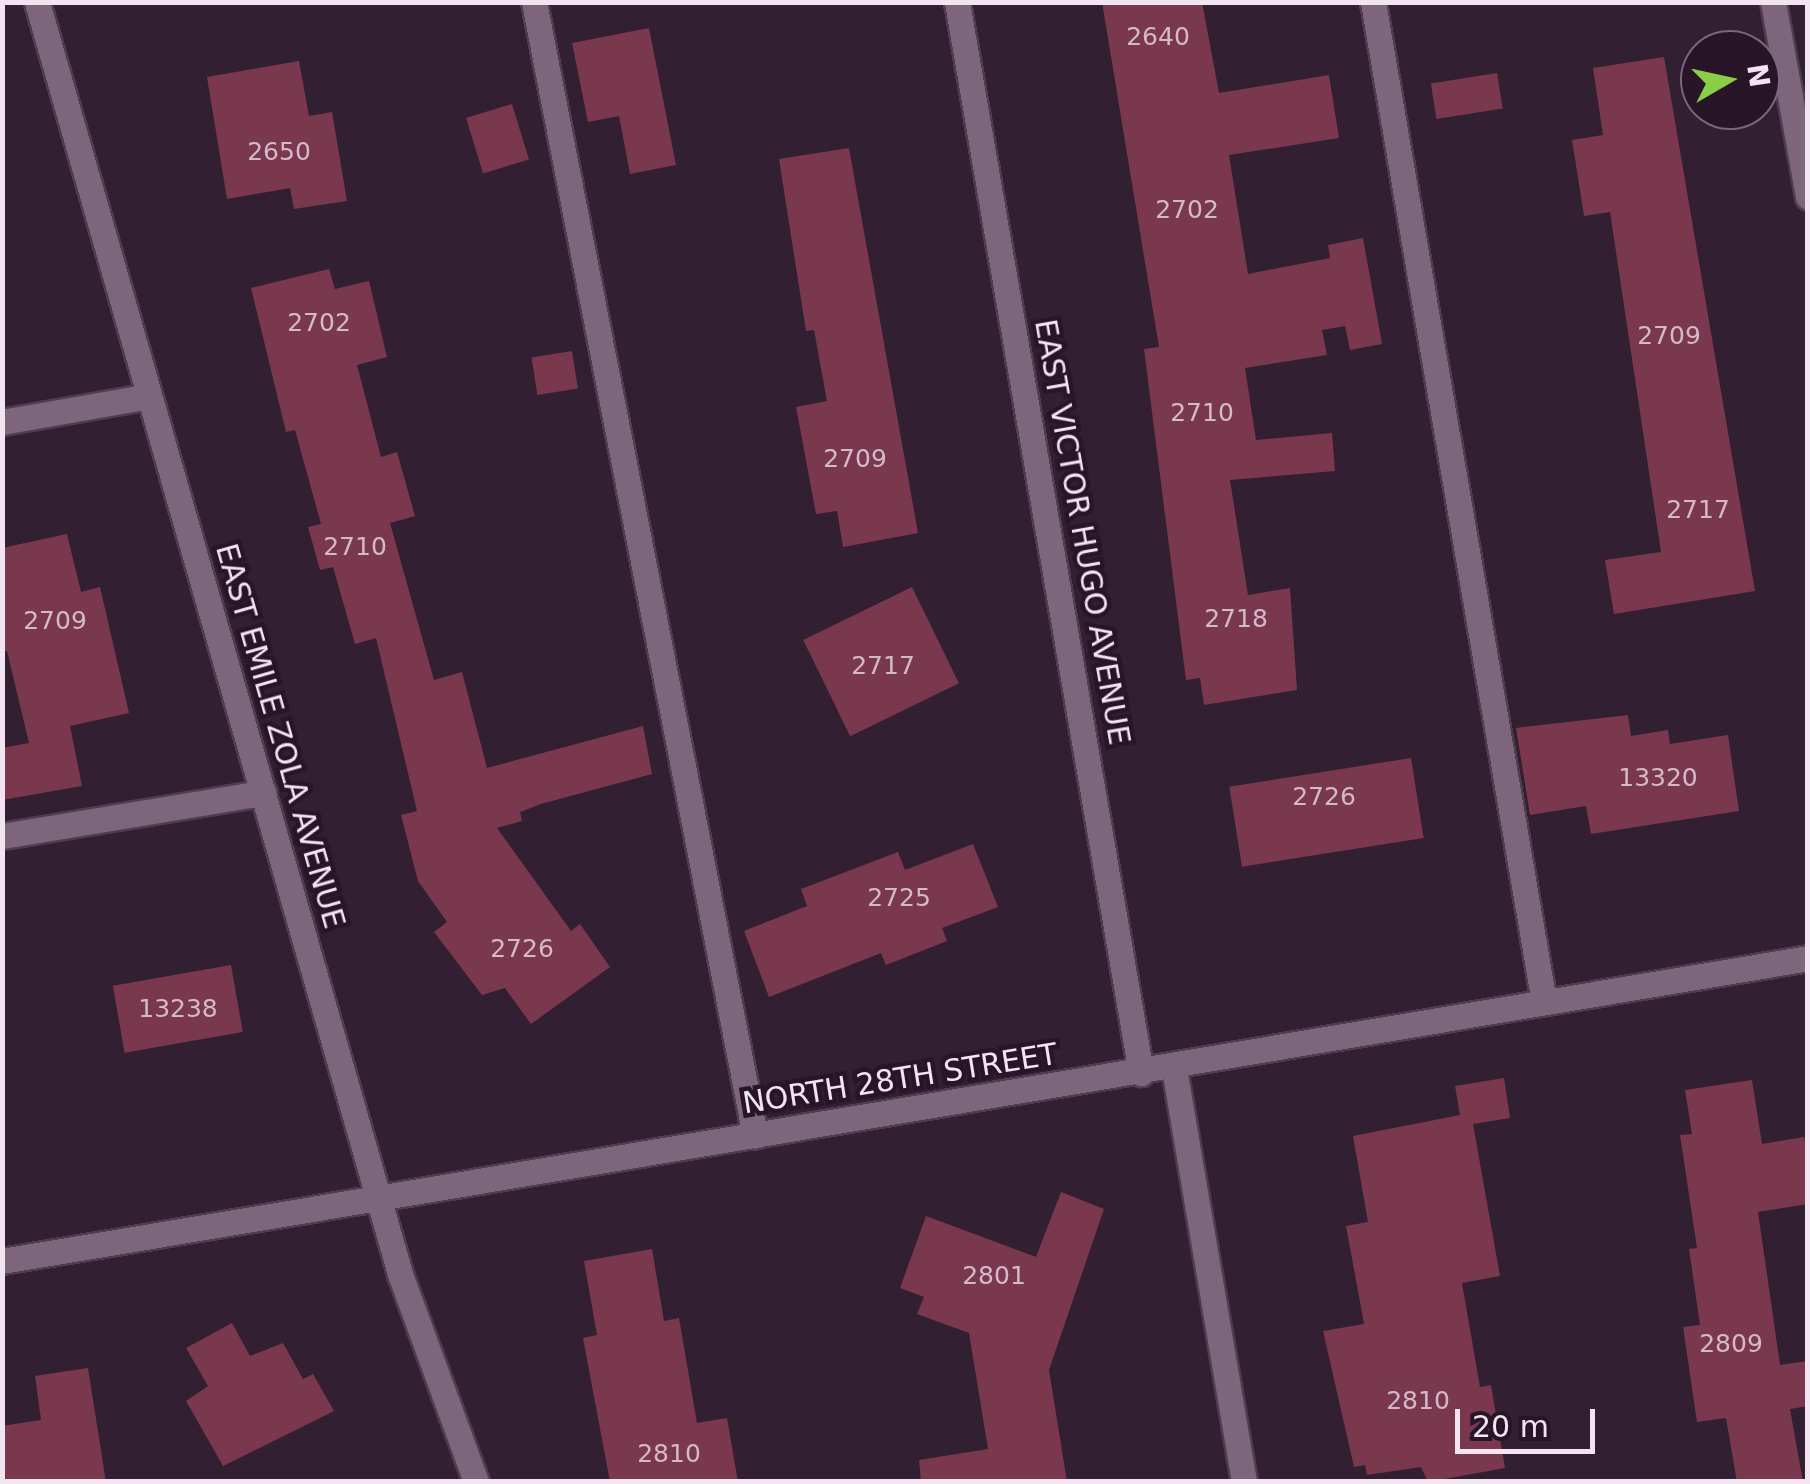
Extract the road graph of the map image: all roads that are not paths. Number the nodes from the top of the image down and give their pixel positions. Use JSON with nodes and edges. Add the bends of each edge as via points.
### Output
{"nodes":[{"id":1,"x":37,"y":2,"type":"edge"},
{"id":2,"x":534,"y":2,"type":"edge"},
{"id":3,"x":957,"y":2,"type":"edge"},
{"id":4,"x":1373,"y":2,"type":"edge"},
{"id":5,"x":1773,"y":2,"type":"edge"},
{"id":6,"x":1808,"y":197,"type":"edge"},
{"id":7,"x":150,"y":396,"type":"junction"},
{"id":8,"x":2,"y":422,"type":"edge"},
{"id":9,"x":263,"y":793,"type":"junction"},
{"id":10,"x":2,"y":836,"type":"edge"},
{"id":11,"x":1808,"y":958,"type":"edge"},
{"id":12,"x":1544,"y":1002,"type":"junction"},
{"id":13,"x":1174,"y":1068,"type":"junction"},
{"id":14,"x":1140,"y":1074,"type":"junction"},
{"id":15,"x":756,"y":1136,"type":"junction"},
{"id":16,"x":378,"y":1198,"type":"junction"},
{"id":17,"x":2,"y":1261,"type":"edge"},
{"id":18,"x":476,"y":1482,"type":"edge"},
{"id":19,"x":1244,"y":1482,"type":"edge"}],
"edges":[{"from":1,"to":7,"type":"street","name":"EAST EMILE ZOLA AVENUE"},
{"from":2,"to":15,"type":"street"},
{"from":3,"to":14,"type":"street","name":"EAST VICTOR HUGO AVENUE"},
{"from":4,"to":12,"type":"street"},
{"from":5,"to":6,"type":"street"},
{"from":7,"to":8,"type":"street"},
{"from":7,"to":9,"type":"street","name":"EAST EMILE ZOLA AVENUE"},
{"from":9,"to":10,"type":"street"},
{"from":9,"to":16,"type":"street","name":"EAST EMILE ZOLA AVENUE"},
{"from":11,"to":12,"type":"street","name":"NORTH 28TH STREET"},
{"from":12,"to":13,"type":"street","name":"NORTH 28TH STREET"},
{"from":13,"to":14,"type":"street","name":"NORTH 28TH STREET"},
{"from":13,"to":19,"type":"street"},
{"from":14,"to":15,"type":"street","name":"NORTH 28TH STREET"},
{"from":15,"to":16,"type":"street","name":"NORTH 28TH STREET"},
{"from":16,"to":17,"type":"street","name":"NORTH 28TH STREET"},
{"from":16,"to":18,"type":"street","name":"EAST EMILE ZOLA AVENUE"}]}
